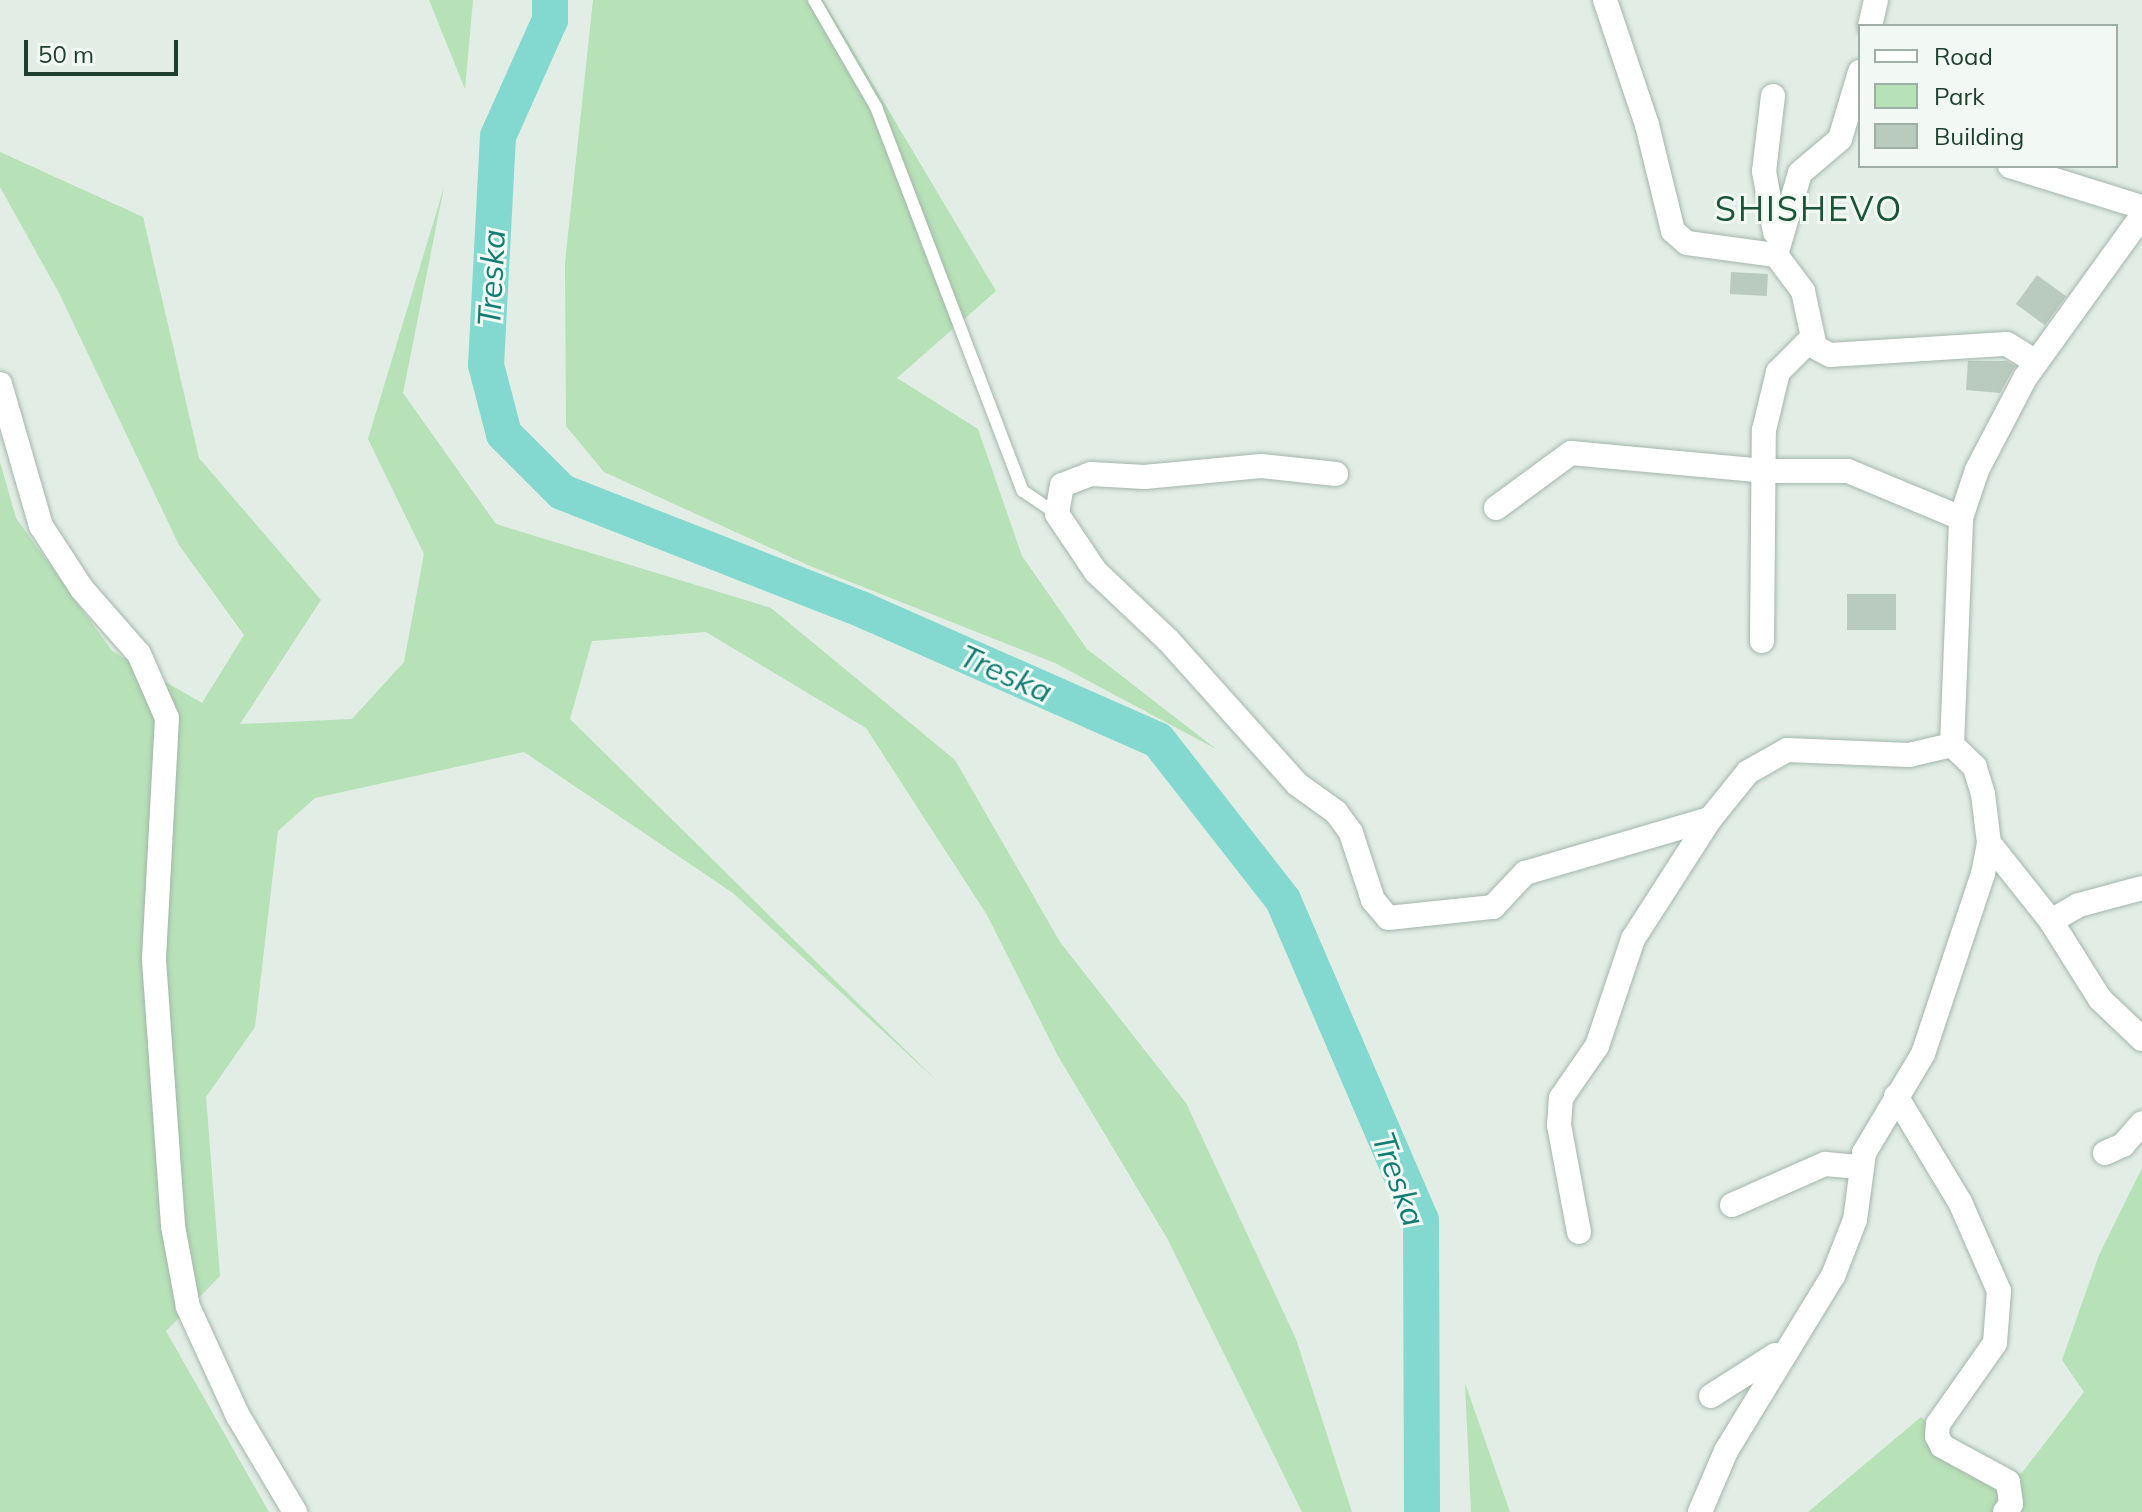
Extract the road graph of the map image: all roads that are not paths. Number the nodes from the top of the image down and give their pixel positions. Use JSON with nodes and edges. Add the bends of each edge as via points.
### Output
{"nodes":[{"id":1,"x":814,"y":0,"type":"edge"},
{"id":2,"x":1605,"y":0,"type":"edge"},
{"id":3,"x":1876,"y":0,"type":"edge"},
{"id":4,"x":1870,"y":24,"type":"edge"},
{"id":5,"x":1858,"y":79,"type":"edge"},
{"id":6,"x":1773,"y":96,"type":"dead end"},
{"id":7,"x":2016,"y":168,"type":"edge"},
{"id":8,"x":2142,"y":207,"type":"edge"},
{"id":9,"x":2142,"y":216,"type":"edge"},
{"id":10,"x":1776,"y":255,"type":"junction"},
{"id":11,"x":1811,"y":339,"type":"junction"},
{"id":12,"x":2036,"y":362,"type":"junction"},
{"id":13,"x":0,"y":384,"type":"edge"},
{"id":14,"x":1764,"y":471,"type":"junction"},
{"id":15,"x":1336,"y":474,"type":"dead end"},
{"id":16,"x":1496,"y":508,"type":"dead end"},
{"id":17,"x":1057,"y":514,"type":"junction"},
{"id":18,"x":1961,"y":518,"type":"junction"},
{"id":19,"x":1762,"y":641,"type":"dead end"},
{"id":20,"x":1952,"y":745,"type":"junction"},
{"id":21,"x":1710,"y":819,"type":"junction"},
{"id":22,"x":1989,"y":843,"type":"junction"},
{"id":23,"x":2142,"y":888,"type":"edge"},
{"id":24,"x":2051,"y":921,"type":"junction"},
{"id":25,"x":2142,"y":1039,"type":"edge"},
{"id":26,"x":1896,"y":1096,"type":"junction"},
{"id":27,"x":2142,"y":1123,"type":"edge"},
{"id":28,"x":2105,"y":1153,"type":"dead end"},
{"id":29,"x":1859,"y":1167,"type":"junction"},
{"id":30,"x":1732,"y":1205,"type":"dead end"},
{"id":31,"x":1579,"y":1232,"type":"dead end"},
{"id":32,"x":1789,"y":1343,"type":"junction"},
{"id":33,"x":1711,"y":1396,"type":"dead end"},
{"id":34,"x":295,"y":1512,"type":"edge"},
{"id":35,"x":1700,"y":1512,"type":"edge"},
{"id":36,"x":2005,"y":1512,"type":"edge"}],
"edges":[{"from":1,"to":17,"type":"lane","via":[[876,107],[1023,491]]},
{"from":2,"to":10,"type":"street","via":[[1647,125],[1673,231],[1687,243]]},
{"from":3,"to":4,"type":"street"},
{"from":5,"to":10,"type":"street","via":[[1840,139],[1800,173]]},
{"from":6,"to":10,"type":"street","via":[[1764,171]]},
{"from":7,"to":8,"type":"street"},
{"from":9,"to":12,"type":"street"},
{"from":10,"to":11,"type":"street","via":[[1803,291]]},
{"from":11,"to":12,"type":"street","via":[[1821,352],[1855,356],[2007,344]]},
{"from":11,"to":14,"type":"street","via":[[1778,372],[1764,430]]},
{"from":12,"to":18,"type":"street","via":[[1977,470]]},
{"from":13,"to":34,"type":"street","via":[[41,526],[82,589],[139,654],[167,718],[154,960],[173,1226],[188,1307],[238,1416]]},
{"from":14,"to":16,"type":"street","via":[[1571,453]]},
{"from":14,"to":18,"type":"street","via":[[1848,471]]},
{"from":14,"to":19,"type":"street"},
{"from":15,"to":17,"type":"street","via":[[1261,466],[1145,477],[1091,474],[1062,485]]},
{"from":17,"to":21,"type":"street","via":[[1096,572],[1179,651],[1297,784],[1336,812],[1351,833],[1373,900],[1388,918],[1493,907],[1525,873]]},
{"from":18,"to":20,"type":"street"},
{"from":20,"to":21,"type":"street","via":[[1909,755],[1787,750],[1748,772]]},
{"from":20,"to":22,"type":"street","via":[[1975,767]]},
{"from":21,"to":31,"type":"street","via":[[1633,939],[1597,1046],[1561,1098],[1559,1125]]},
{"from":22,"to":24,"type":"street"},
{"from":22,"to":26,"type":"street","via":[[1923,1054]]},
{"from":23,"to":24,"type":"street","via":[[2079,905]]},
{"from":24,"to":25,"type":"street","via":[[2100,999]]},
{"from":26,"to":29,"type":"street"},
{"from":26,"to":36,"type":"street","via":[[1960,1202],[1999,1291],[1995,1343],[1938,1424],[1937,1436],[1942,1446],[2008,1482],[2011,1504]]},
{"from":27,"to":28,"type":"street","via":[[2123,1145]]},
{"from":29,"to":30,"type":"street","via":[[1825,1164]]},
{"from":29,"to":32,"type":"street","via":[[1855,1220],[1833,1276]]},
{"from":32,"to":33,"type":"street","via":[[1751,1375]]},
{"from":32,"to":35,"type":"street","via":[[1726,1451]]}]}
